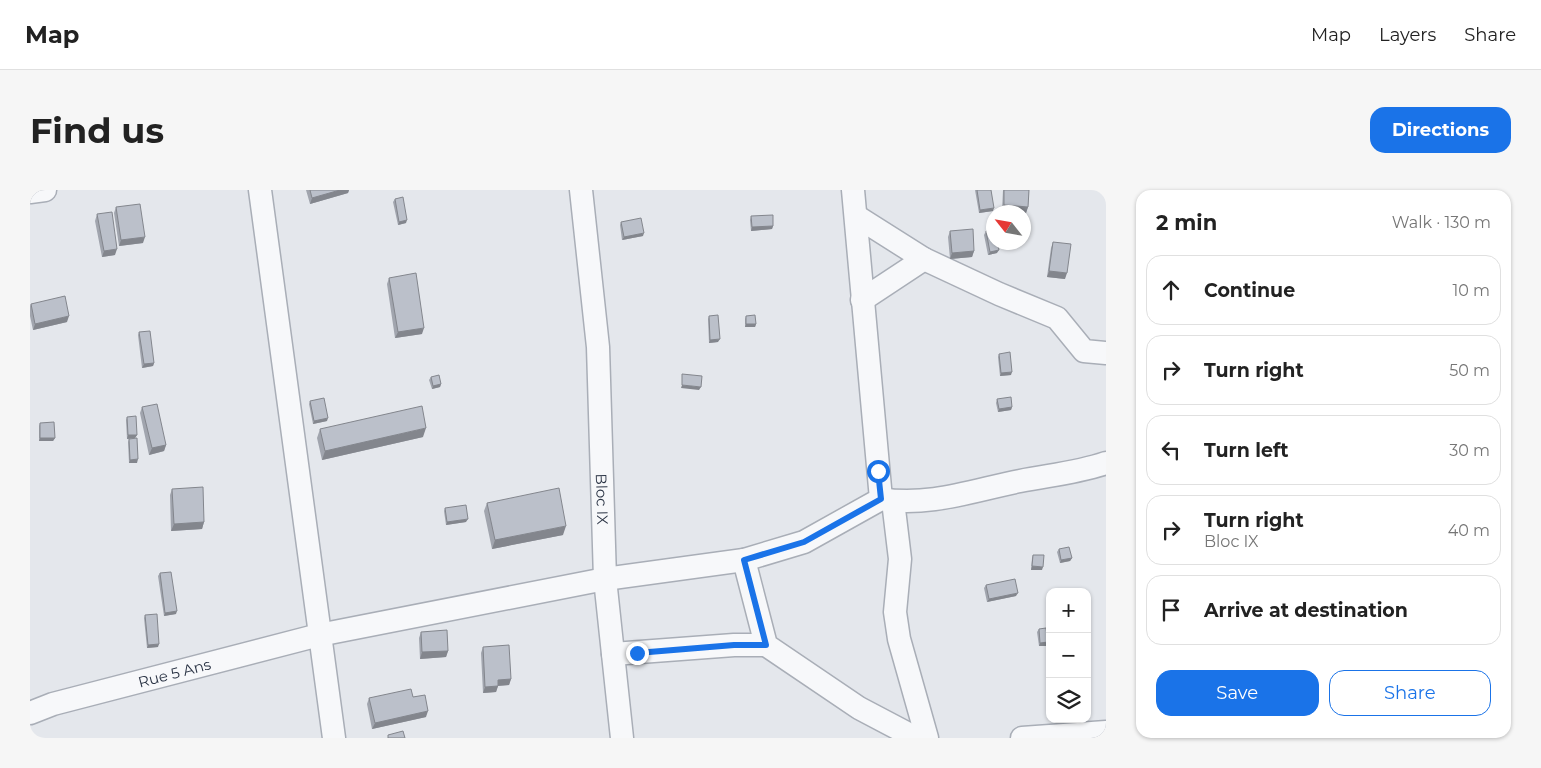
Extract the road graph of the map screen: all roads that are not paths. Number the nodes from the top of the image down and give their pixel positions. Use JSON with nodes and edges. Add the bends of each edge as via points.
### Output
{"nodes":[{"id":1,"x":45,"y":190,"type":"edge"},
{"id":2,"x":260,"y":190,"type":"edge"},
{"id":3,"x":581,"y":190,"type":"edge"},
{"id":4,"x":853,"y":190,"type":"edge"},
{"id":5,"x":30,"y":192,"type":"edge"},
{"id":6,"x":856,"y":216,"type":"junction"},
{"id":7,"x":924,"y":259,"type":"junction"},
{"id":8,"x":862,"y":300,"type":"junction"},
{"id":9,"x":1106,"y":353,"type":"edge"},
{"id":10,"x":1106,"y":463,"type":"edge"},
{"id":11,"x":887,"y":500,"type":"junction"},
{"id":12,"x":744,"y":560,"type":"junction"},
{"id":13,"x":605,"y":579,"type":"junction"},
{"id":14,"x":319,"y":635,"type":"junction"},
{"id":15,"x":766,"y":645,"type":"junction"},
{"id":16,"x":613,"y":654,"type":"junction"},
{"id":17,"x":30,"y":713,"type":"edge"},
{"id":18,"x":1106,"y":732,"type":"edge"},
{"id":19,"x":334,"y":738,"type":"edge"},
{"id":20,"x":622,"y":738,"type":"edge"},
{"id":21,"x":916,"y":738,"type":"edge"},
{"id":22,"x":927,"y":738,"type":"edge"},
{"id":23,"x":1022,"y":738,"type":"edge"}],
"edges":[{"from":1,"to":5,"type":"street"},
{"from":2,"to":14,"type":"street"},
{"from":3,"to":13,"type":"street","name":"Bloc IX","via":[[598,347]]},
{"from":4,"to":6,"type":"street"},
{"from":6,"to":7,"type":"street"},
{"from":6,"to":8,"type":"street"},
{"from":7,"to":8,"type":"street"},
{"from":7,"to":9,"type":"street","via":[[1057,318],[1084,351]]},
{"from":8,"to":11,"type":"street"},
{"from":10,"to":11,"type":"street","via":[[1079,473],[1020,481],[952,497],[916,502]]},
{"from":11,"to":12,"type":"street","name":"Rue 5 Ans","via":[[804,542]]},
{"from":11,"to":22,"type":"street","via":[[900,559],[895,612],[899,639]]},
{"from":12,"to":13,"type":"street","name":"Rue 5 Ans"},
{"from":12,"to":15,"type":"street"},
{"from":13,"to":14,"type":"street","name":"Rue 5 Ans"},
{"from":13,"to":16,"type":"street","name":"Bloc IX"},
{"from":14,"to":17,"type":"street","name":"Rue 5 Ans","via":[[53,704]]},
{"from":14,"to":19,"type":"street"},
{"from":15,"to":16,"type":"street"},
{"from":15,"to":21,"type":"street","via":[[859,708]]},
{"from":16,"to":20,"type":"street","name":"Bloc IX"},
{"from":18,"to":23,"type":"street"}]}
